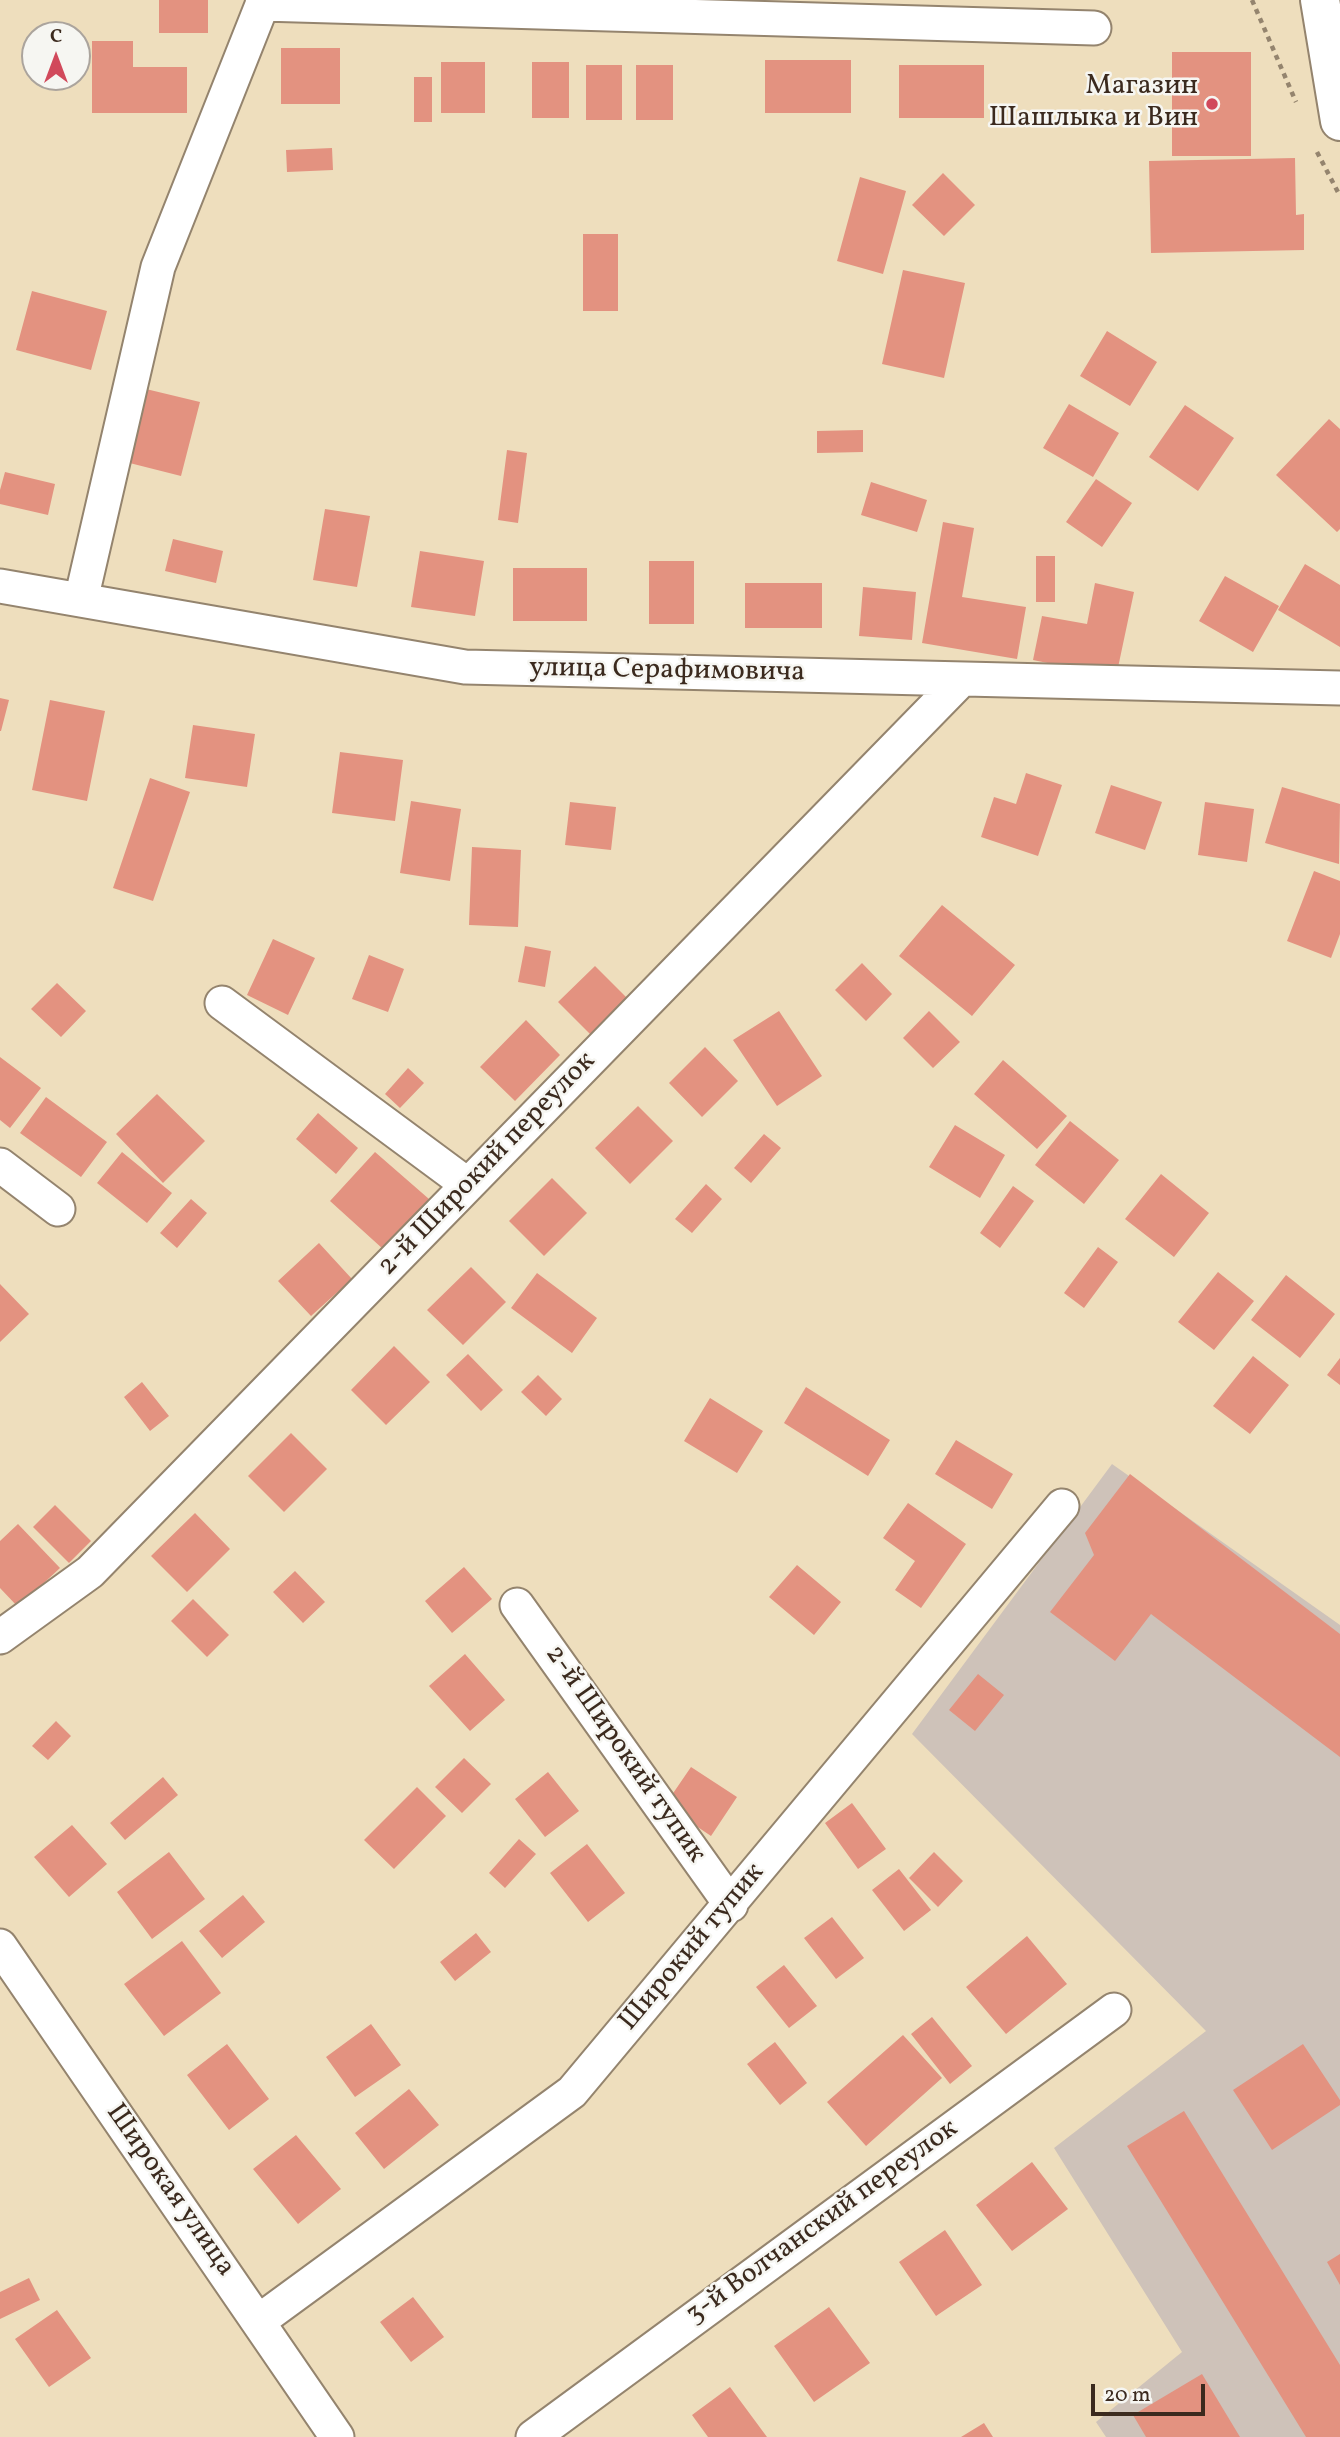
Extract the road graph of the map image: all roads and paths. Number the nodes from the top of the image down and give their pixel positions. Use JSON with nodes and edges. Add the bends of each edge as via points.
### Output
{"nodes":[{"id":1,"x":1320,"y":0,"type":"edge"},
{"id":2,"x":263,"y":2,"type":"edge"},
{"id":3,"x":1094,"y":28,"type":"dead end"},
{"id":4,"x":1340,"y":121,"type":"edge"},
{"id":5,"x":0,"y":586,"type":"edge"},
{"id":6,"x":80,"y":600,"type":"junction"},
{"id":7,"x":962,"y":679,"type":"junction"},
{"id":8,"x":1340,"y":688,"type":"edge"},
{"id":9,"x":222,"y":1003,"type":"dead end"},
{"id":10,"x":0,"y":1165,"type":"edge"},
{"id":11,"x":468,"y":1185,"type":"junction"},
{"id":12,"x":58,"y":1209,"type":"dead end"},
{"id":13,"x":1062,"y":1506,"type":"dead end"},
{"id":14,"x":517,"y":1605,"type":"dead end"},
{"id":15,"x":0,"y":1637,"type":"edge"},
{"id":16,"x":730,"y":1905,"type":"junction"},
{"id":17,"x":0,"y":1946,"type":"edge"},
{"id":18,"x":1114,"y":2010,"type":"dead end"},
{"id":19,"x":259,"y":2321,"type":"junction"},
{"id":20,"x":337,"y":2437,"type":"edge"},
{"id":21,"x":533,"y":2437,"type":"edge"}],
"edges":[{"from":1,"to":4,"type":"street"},
{"from":2,"to":3,"type":"street"},
{"from":2,"to":6,"type":"street","via":[[158,267]]},
{"from":5,"to":6,"type":"street","name":"улица Серафимовича"},
{"from":6,"to":7,"type":"street","name":"улица Серафимовича","via":[[465,667]]},
{"from":7,"to":8,"type":"street","name":"улица Серафимовича"},
{"from":7,"to":11,"type":"street","name":"2-й Широкий переулок"},
{"from":9,"to":11,"type":"street"},
{"from":10,"to":12,"type":"street"},
{"from":11,"to":15,"type":"street","name":"2-й Широкий переулок","via":[[90,1572]]},
{"from":13,"to":16,"type":"street","name":"Широкий тупик"},
{"from":14,"to":16,"type":"street","name":"2-й Широкий тупик"},
{"from":16,"to":19,"type":"street","name":"Широкий тупик","via":[[572,2092]]},
{"from":17,"to":19,"type":"street","name":"Широкая улица"},
{"from":18,"to":21,"type":"street","name":"3-й Волчанский переулок"},
{"from":19,"to":20,"type":"street","name":"Широкая улица"}]}
